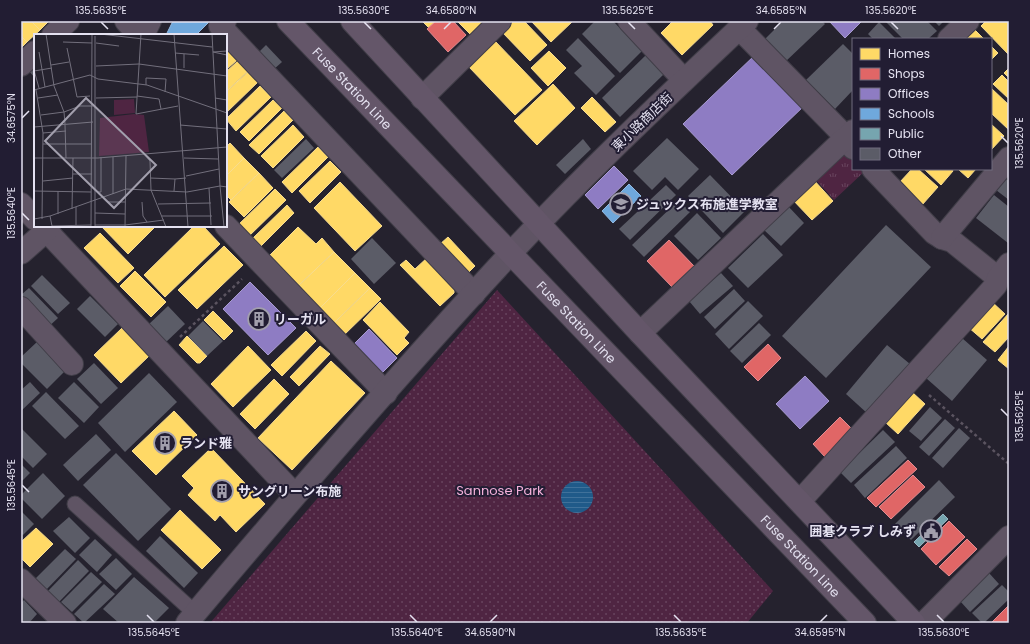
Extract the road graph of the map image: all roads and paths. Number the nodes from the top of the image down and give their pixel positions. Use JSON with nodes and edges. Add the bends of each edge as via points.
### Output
{"nodes":[{"id":1,"x":68,"y":21,"type":"edge"},
{"id":2,"x":126,"y":21,"type":"edge"},
{"id":3,"x":150,"y":21,"type":"edge"},
{"id":4,"x":225,"y":21,"type":"edge"},
{"id":5,"x":288,"y":21,"type":"edge"},
{"id":6,"x":352,"y":21,"type":"edge"},
{"id":7,"x":500,"y":21,"type":"edge"},
{"id":8,"x":629,"y":21,"type":"edge"},
{"id":9,"x":968,"y":21,"type":"edge"},
{"id":10,"x":743,"y":25,"type":"edge"},
{"id":11,"x":54,"y":34,"type":"edge"},
{"id":12,"x":138,"y":34,"type":"edge"},
{"id":13,"x":144,"y":34,"type":"edge"},
{"id":14,"x":950,"y":38,"type":"edge"},
{"id":15,"x":34,"y":53,"type":"edge"},
{"id":16,"x":21,"y":65,"type":"edge"},
{"id":17,"x":684,"y":80,"type":"junction"},
{"id":18,"x":422,"y":98,"type":"junction"},
{"id":19,"x":850,"y":139,"type":"edge"},
{"id":20,"x":1009,"y":158,"type":"edge"},
{"id":21,"x":874,"y":170,"type":"edge"},
{"id":22,"x":21,"y":204,"type":"edge"},
{"id":23,"x":34,"y":216,"type":"edge"},
{"id":24,"x":539,"y":224,"type":"junction"},
{"id":25,"x":41,"y":227,"type":"edge"},
{"id":26,"x":45,"y":227,"type":"edge"},
{"id":27,"x":227,"y":227,"type":"edge"},
{"id":28,"x":942,"y":238,"type":"junction"},
{"id":29,"x":21,"y":253,"type":"edge"},
{"id":30,"x":260,"y":261,"type":"junction"},
{"id":31,"x":504,"y":261,"type":"junction"},
{"id":32,"x":1003,"y":281,"type":"edge"},
{"id":33,"x":474,"y":294,"type":"junction"},
{"id":34,"x":21,"y":308,"type":"edge"},
{"id":35,"x":640,"y":333,"type":"junction"},
{"id":36,"x":163,"y":354,"type":"junction"},
{"id":37,"x":72,"y":364,"type":"dead end"},
{"id":38,"x":910,"y":379,"type":"junction"},
{"id":39,"x":386,"y":392,"type":"junction"},
{"id":40,"x":1009,"y":464,"type":"edge"},
{"id":41,"x":295,"y":495,"type":"junction"},
{"id":42,"x":800,"y":502,"type":"junction"},
{"id":43,"x":75,"y":504,"type":"dead end"},
{"id":44,"x":1009,"y":537,"type":"edge"},
{"id":45,"x":21,"y":580,"type":"edge"},
{"id":46,"x":191,"y":618,"type":"edge"},
{"id":47,"x":65,"y":623,"type":"edge"},
{"id":48,"x":865,"y":623,"type":"edge"},
{"id":49,"x":914,"y":623,"type":"edge"},
{"id":50,"x":924,"y":623,"type":"edge"}],
"edges":[{"from":1,"to":11,"type":"street"},
{"from":2,"to":12,"type":"street"},
{"from":3,"to":13,"type":"street"},
{"from":4,"to":33,"type":"street","via":[[220,26]]},
{"from":5,"to":31,"type":"main road","name":"Fuse Station Line"},
{"from":6,"to":18,"type":"main road"},
{"from":7,"to":18,"type":"street"},
{"from":8,"to":17,"type":"street"},
{"from":9,"to":14,"type":"street"},
{"from":10,"to":17,"type":"street","name":"東小路商店街"},
{"from":10,"to":19,"type":"street"},
{"from":15,"to":16,"type":"street"},
{"from":17,"to":24,"type":"street","name":"東小路商店街"},
{"from":18,"to":24,"type":"main road"},
{"from":19,"to":35,"type":"street"},
{"from":20,"to":28,"type":"street"},
{"from":21,"to":28,"type":"street","via":[[934,233]]},
{"from":22,"to":23,"type":"street"},
{"from":24,"to":31,"type":"street","name":"東小路商店街"},
{"from":24,"to":35,"type":"main road"},
{"from":25,"to":29,"type":"street"},
{"from":26,"to":36,"type":"street"},
{"from":27,"to":30,"type":"street"},
{"from":28,"to":32,"type":"street","via":[[952,241]]},
{"from":30,"to":36,"type":"path"},
{"from":30,"to":39,"type":"street"},
{"from":31,"to":33,"type":"street","name":"東小路商店街"},
{"from":31,"to":48,"type":"main road","name":"Fuse Station Line"},
{"from":32,"to":38,"type":"street"},
{"from":33,"to":39,"type":"street","name":"東小路商店街"},
{"from":34,"to":37,"type":"street"},
{"from":35,"to":42,"type":"main road"},
{"from":36,"to":41,"type":"street"},
{"from":38,"to":40,"type":"path"},
{"from":38,"to":42,"type":"street"},
{"from":39,"to":41,"type":"street","name":"東小路商店街"},
{"from":41,"to":46,"type":"street","name":"東小路商店街"},
{"from":42,"to":49,"type":"main road"},
{"from":43,"to":46,"type":"lane"},
{"from":44,"to":50,"type":"street"},
{"from":45,"to":47,"type":"street"}]}
